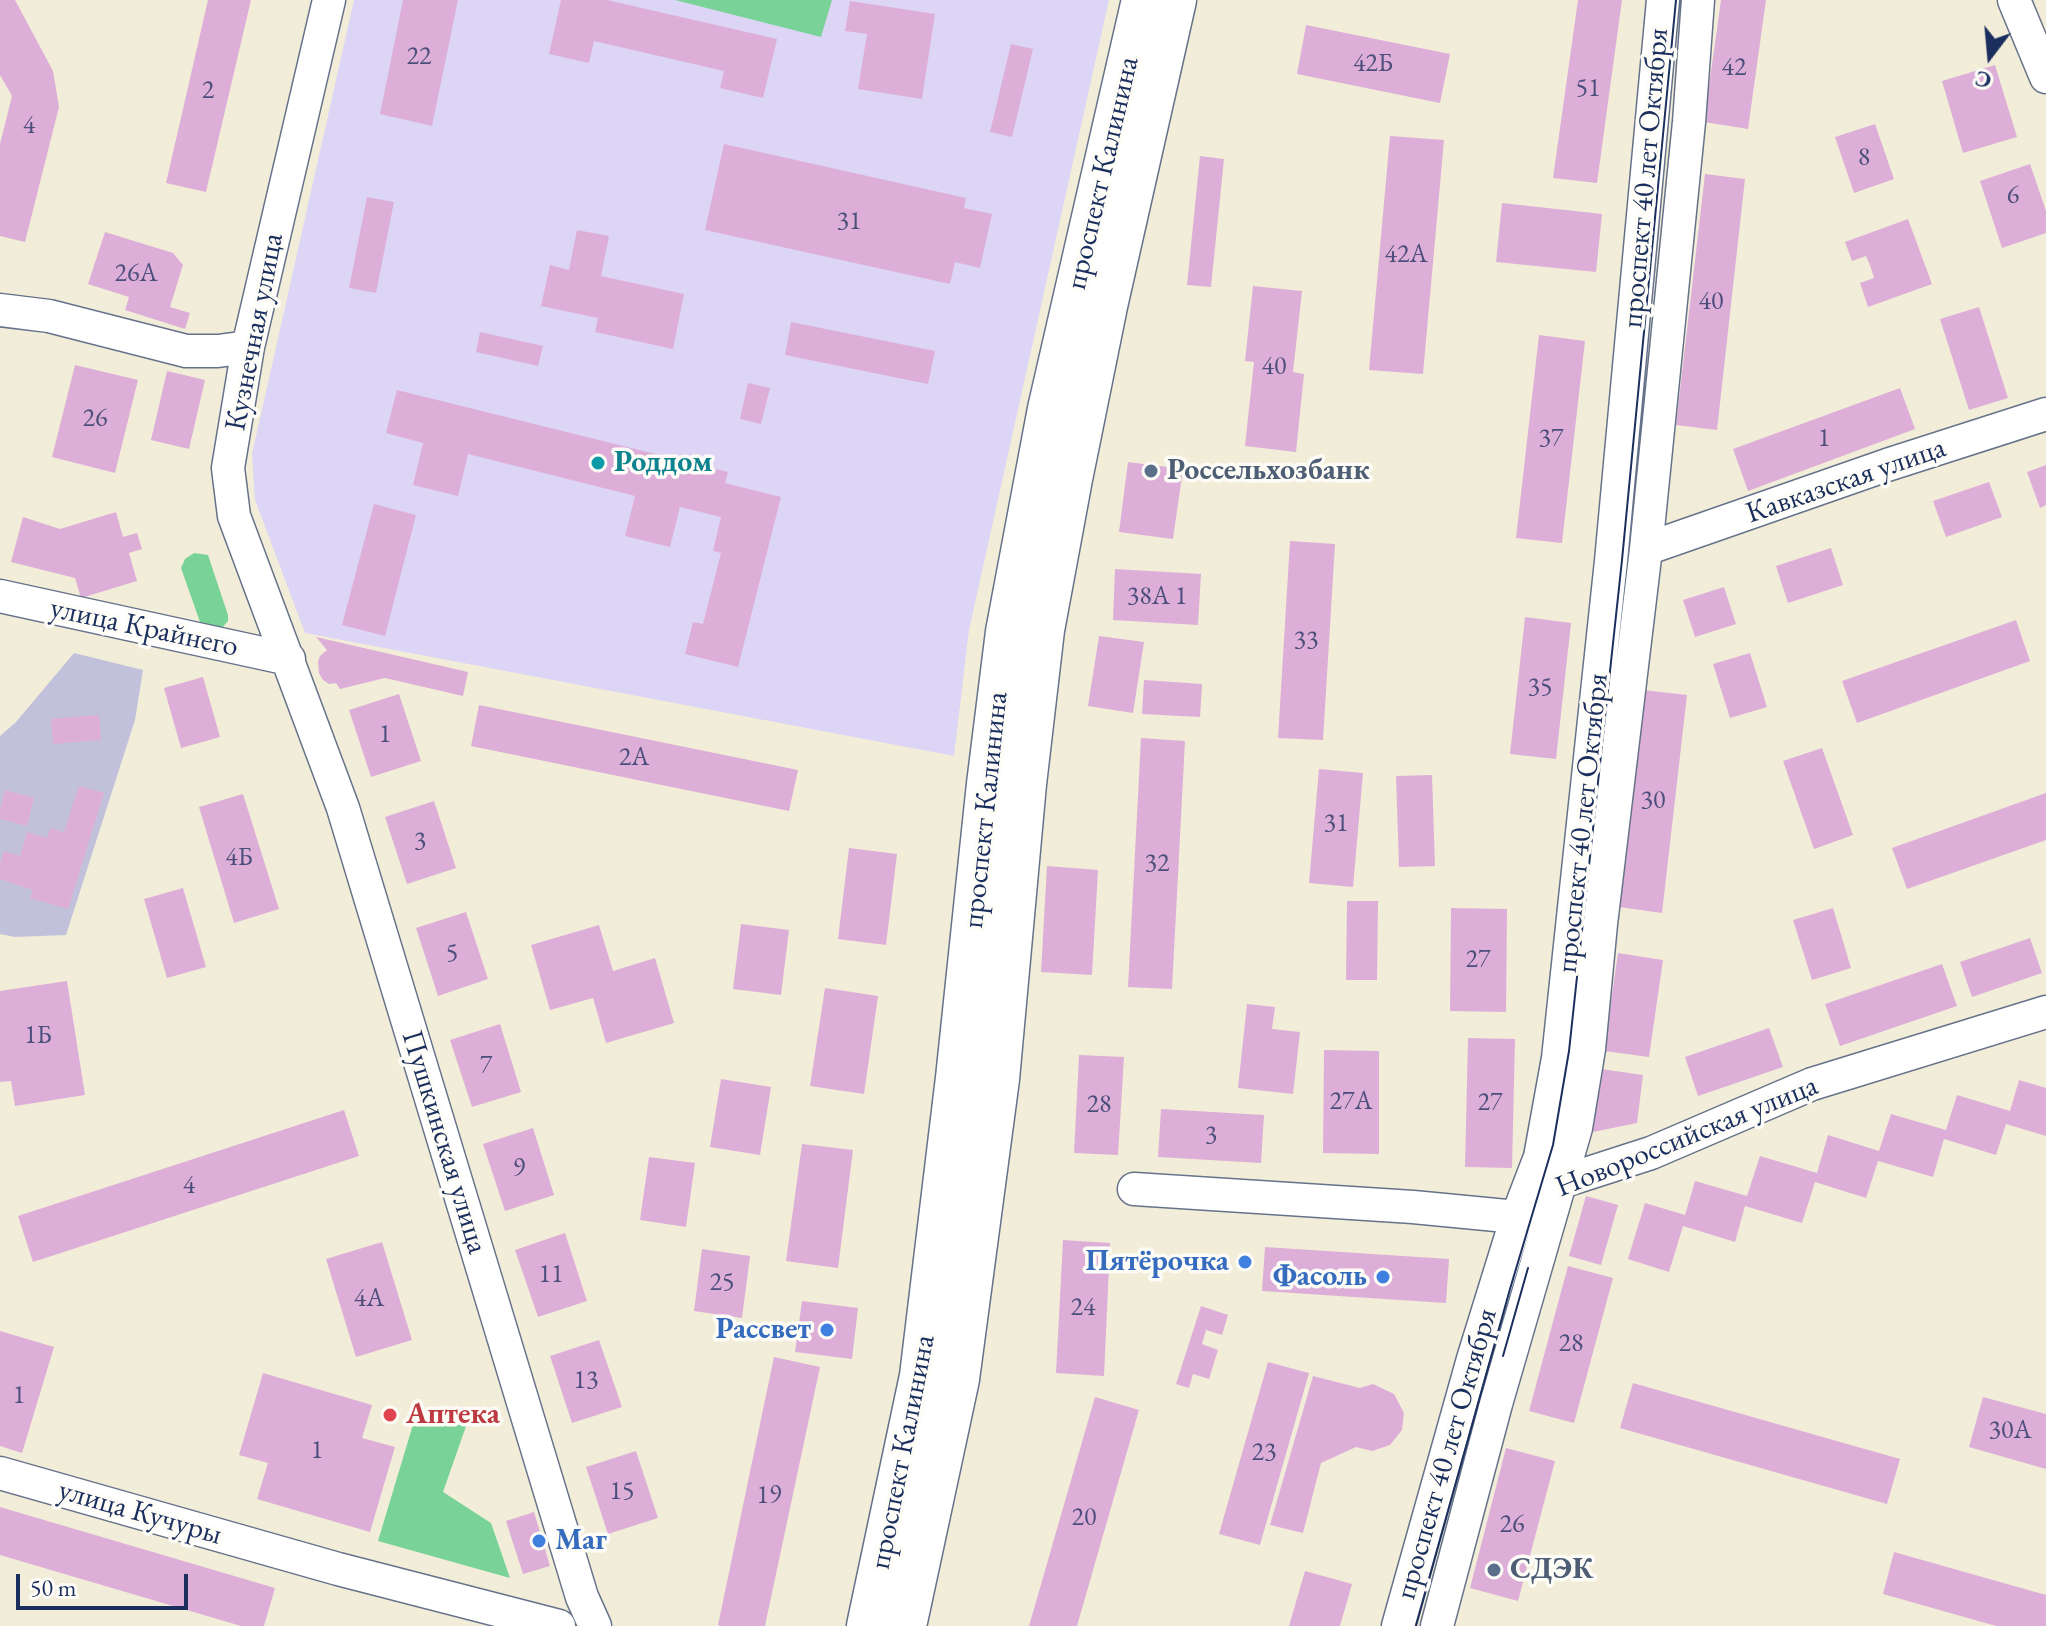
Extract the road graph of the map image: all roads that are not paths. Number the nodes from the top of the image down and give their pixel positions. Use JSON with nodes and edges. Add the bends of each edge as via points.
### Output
{"nodes":[{"id":1,"x":329,"y":0,"type":"edge"},
{"id":2,"x":1143,"y":0,"type":"edge"},
{"id":3,"x":1175,"y":0,"type":"edge"},
{"id":4,"x":1663,"y":0,"type":"edge"},
{"id":5,"x":1698,"y":0,"type":"edge"},
{"id":6,"x":2014,"y":0,"type":"edge"},
{"id":7,"x":2046,"y":77,"type":"edge"},
{"id":8,"x":0,"y":310,"type":"edge"},
{"id":9,"x":248,"y":347,"type":"junction"},
{"id":10,"x":2046,"y":414,"type":"edge"},
{"id":11,"x":1646,"y":549,"type":"junction"},
{"id":12,"x":0,"y":596,"type":"edge"},
{"id":13,"x":289,"y":659,"type":"junction"},
{"id":14,"x":2046,"y":1012,"type":"edge"},
{"id":15,"x":1561,"y":1182,"type":"junction"},
{"id":16,"x":1134,"y":1189,"type":"dead end"},
{"id":17,"x":1517,"y":1217,"type":"junction"},
{"id":18,"x":0,"y":1473,"type":"edge"},
{"id":19,"x":559,"y":1626,"type":"edge"},
{"id":20,"x":595,"y":1626,"type":"edge"},
{"id":21,"x":868,"y":1626,"type":"edge"},
{"id":22,"x":905,"y":1626,"type":"edge"},
{"id":23,"x":1398,"y":1626,"type":"edge"},
{"id":24,"x":1437,"y":1626,"type":"edge"}],
"edges":[{"from":1,"to":9,"type":"street","name":"Кузнечная улица"},
{"from":2,"to":21,"type":"main road","name":"проспект Калинина","via":[[1049,409],[1007,632],[921,1376]]},
{"from":3,"to":22,"type":"main road","name":"проспект Калинина","via":[[1106,306],[1043,630],[998,1079],[960,1363]]},
{"from":4,"to":17,"type":"street","name":"проспект 40 лет Октября","via":[[1558,1058],[1540,1157]]},
{"from":5,"to":11,"type":"street","name":"проспект 40 лет Октября"},
{"from":6,"to":7,"type":"street"},
{"from":8,"to":9,"type":"street","via":[[49,316],[186,351]]},
{"from":9,"to":13,"type":"street","name":"Кузнечная улица","via":[[228,468],[234,516]]},
{"from":10,"to":11,"type":"street","name":"Кавказская улица"},
{"from":11,"to":15,"type":"street","name":"проспект 40 лет Октября","via":[[1589,1049]]},
{"from":12,"to":13,"type":"street","name":"улица Крайнего"},
{"from":13,"to":20,"type":"street","name":"Пушкинская улица","via":[[343,808]]},
{"from":14,"to":15,"type":"street","name":"Новороссийская улица","via":[[1812,1084],[1651,1153]]},
{"from":15,"to":17,"type":"street","name":"Новороссийская улица"},
{"from":15,"to":24,"type":"street","name":"проспект 40 лет Октября"},
{"from":16,"to":17,"type":"street"},
{"from":17,"to":23,"type":"street","name":"проспект 40 лет Октября"},
{"from":18,"to":19,"type":"street","name":"улица Кучуры"}]}
